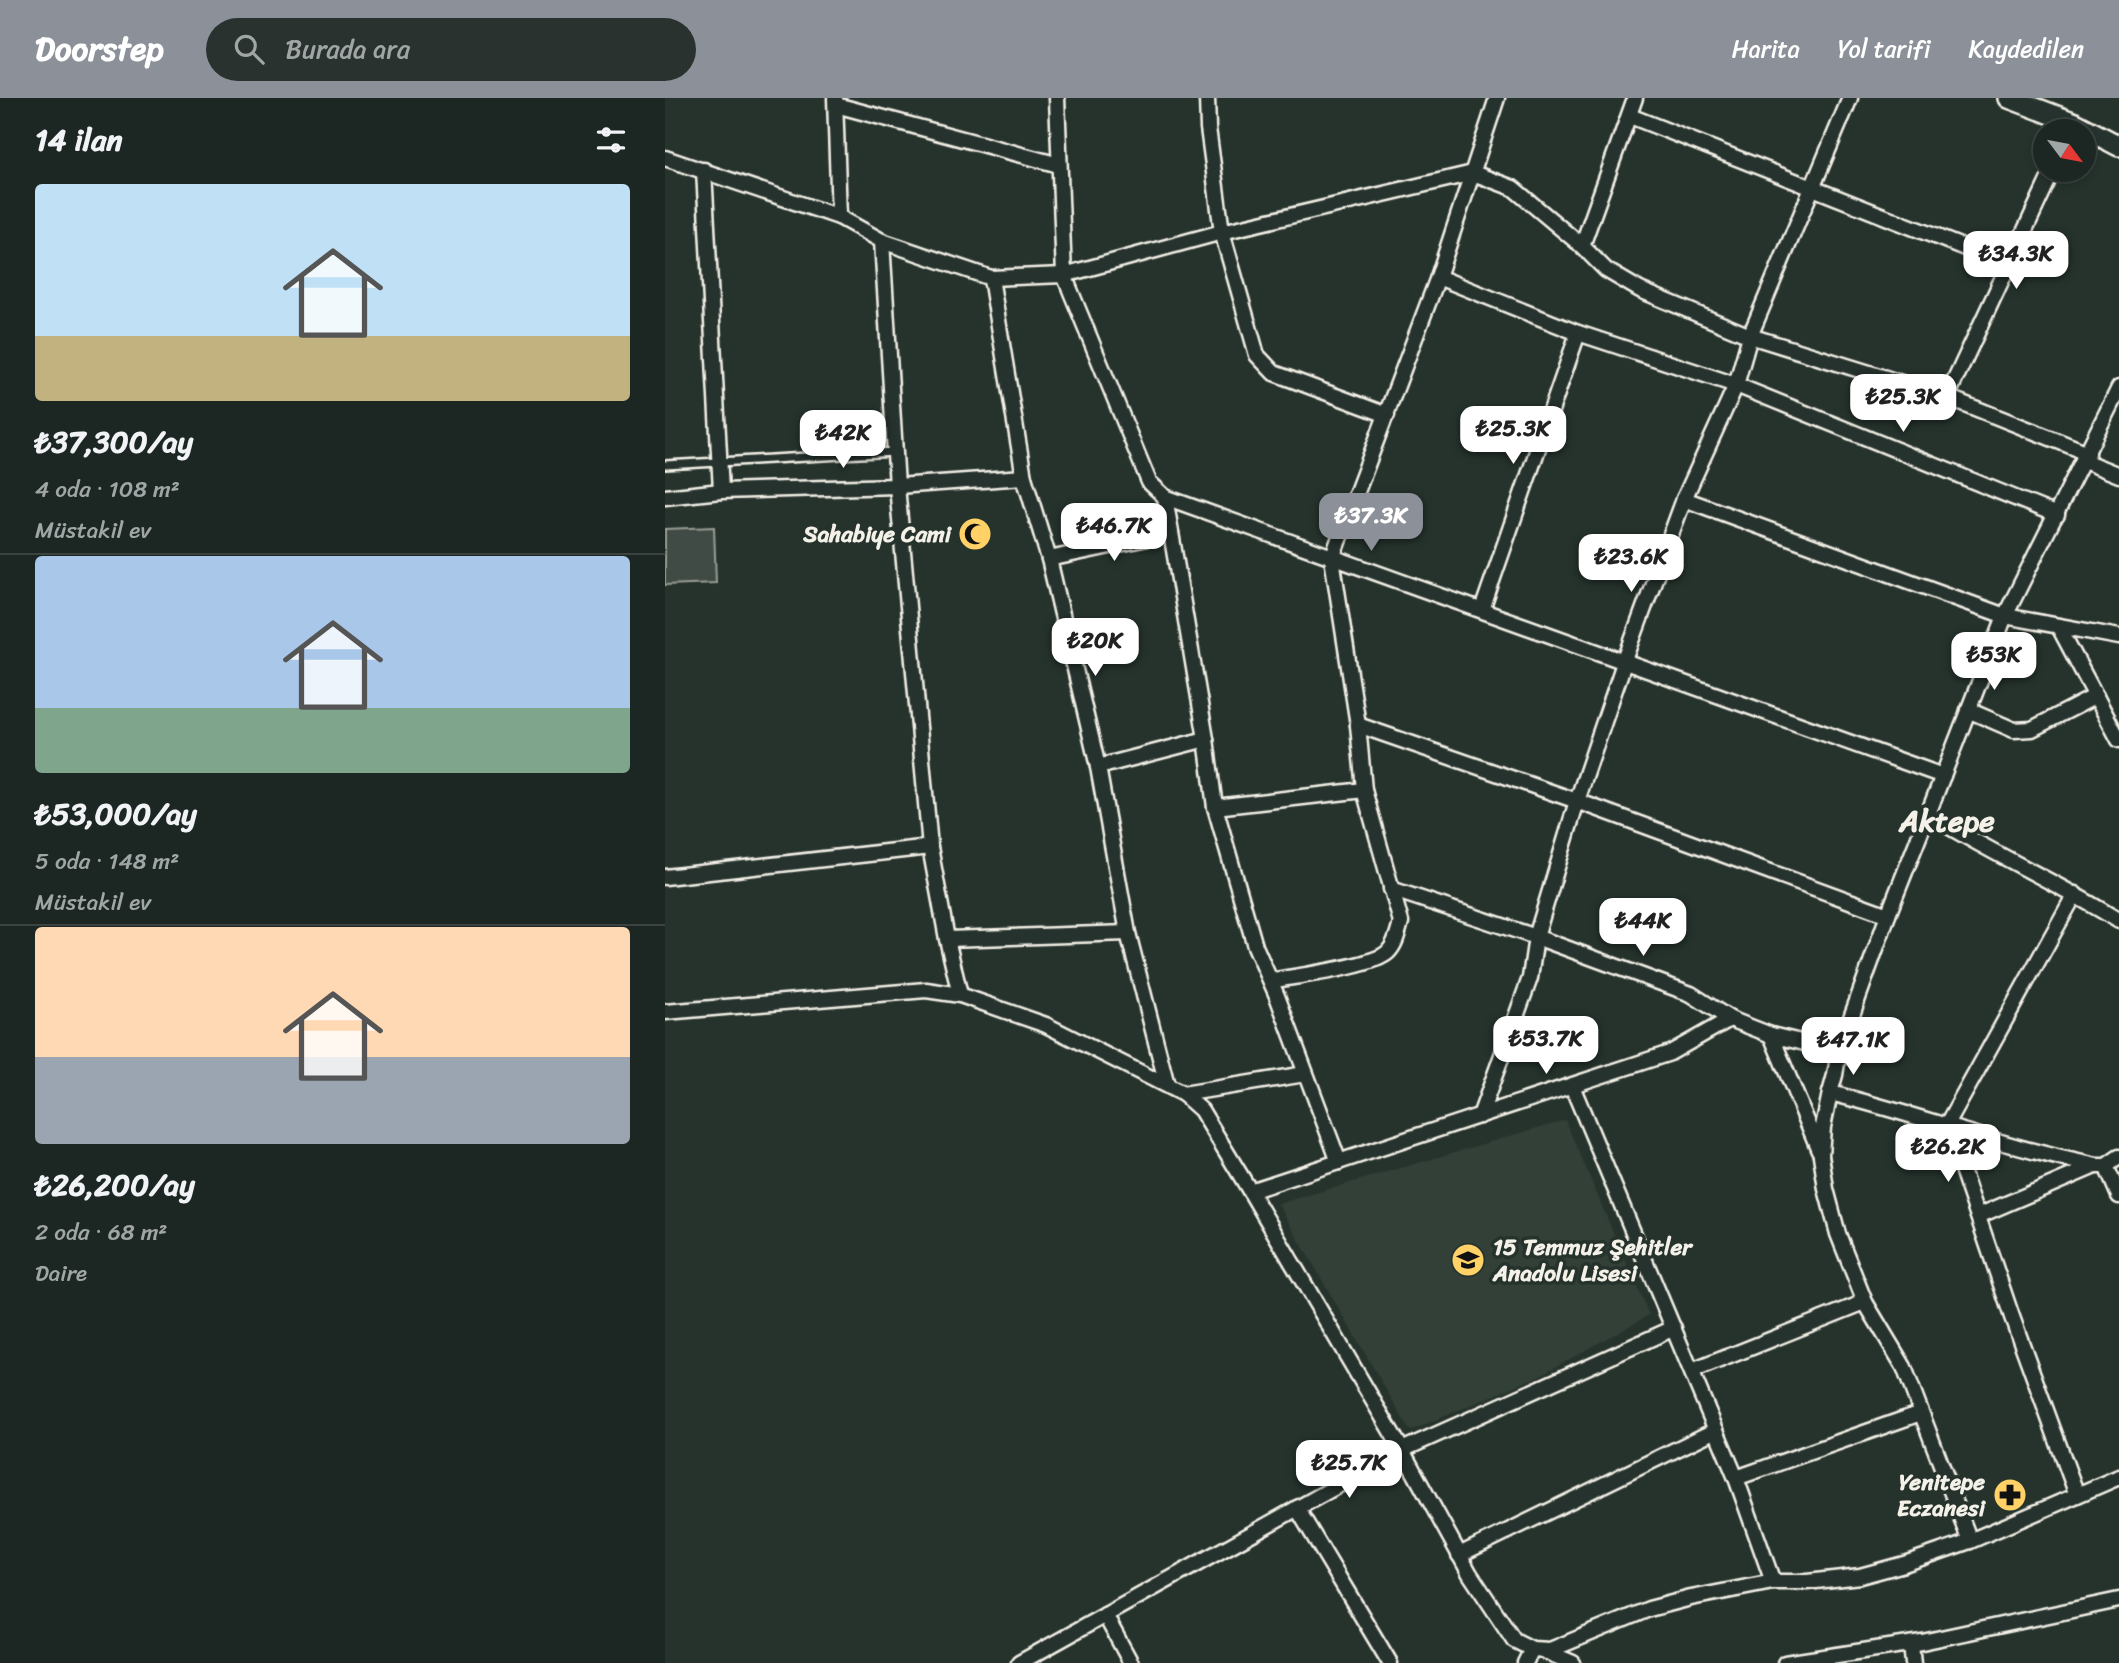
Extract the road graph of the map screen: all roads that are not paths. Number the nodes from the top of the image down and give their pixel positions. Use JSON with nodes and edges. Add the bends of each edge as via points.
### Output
{"nodes":[{"id":1,"x":1057,"y":98,"type":"edge"},
{"id":2,"x":1207,"y":98,"type":"edge"},
{"id":3,"x":1497,"y":98,"type":"edge"},
{"id":4,"x":1635,"y":98,"type":"edge"},
{"id":5,"x":1850,"y":98,"type":"edge"},
{"id":6,"x":2009,"y":98,"type":"edge"},
{"id":7,"x":835,"y":101,"type":"edge"},
{"id":8,"x":1630,"y":116,"type":"junction"},
{"id":9,"x":2055,"y":119,"type":"edge"},
{"id":10,"x":2097,"y":137,"type":"edge"},
{"id":11,"x":2119,"y":146,"type":"edge"},
{"id":12,"x":665,"y":158,"type":"edge"},
{"id":13,"x":1059,"y":165,"type":"junction"},
{"id":14,"x":704,"y":170,"type":"junction"},
{"id":15,"x":1473,"y":173,"type":"junction"},
{"id":16,"x":2047,"y":182,"type":"edge"},
{"id":17,"x":1812,"y":186,"type":"junction"},
{"id":18,"x":839,"y":217,"type":"junction"},
{"id":19,"x":1222,"y":232,"type":"junction"},
{"id":20,"x":882,"y":241,"type":"junction"},
{"id":21,"x":1582,"y":246,"type":"junction"},
{"id":22,"x":2008,"y":265,"type":"junction"},
{"id":23,"x":1064,"y":275,"type":"junction"},
{"id":24,"x":1438,"y":277,"type":"junction"},
{"id":25,"x":991,"y":278,"type":"junction"},
{"id":26,"x":1578,"y":333,"type":"junction"},
{"id":27,"x":1750,"y":336,"type":"junction"},
{"id":28,"x":1736,"y":385,"type":"junction"},
{"id":29,"x":2119,"y":388,"type":"edge"},
{"id":30,"x":1947,"y":397,"type":"junction"},
{"id":31,"x":1387,"y":415,"type":"junction"},
{"id":32,"x":895,"y":452,"type":"junction"},
{"id":33,"x":2086,"y":457,"type":"junction"},
{"id":34,"x":719,"y":462,"type":"junction"},
{"id":35,"x":665,"y":466,"type":"edge"},
{"id":36,"x":2119,"y":475,"type":"edge"},
{"id":37,"x":1024,"y":477,"type":"junction"},
{"id":38,"x":897,"y":486,"type":"junction"},
{"id":39,"x":721,"y":491,"type":"junction"},
{"id":40,"x":665,"y":496,"type":"edge"},
{"id":41,"x":1165,"y":497,"type":"junction"},
{"id":42,"x":1685,"y":499,"type":"junction"},
{"id":43,"x":2057,"y":515,"type":"junction"},
{"id":44,"x":1171,"y":533,"type":"junction"},
{"id":45,"x":1332,"y":558,"type":"junction"},
{"id":46,"x":1049,"y":559,"type":"junction"},
{"id":47,"x":1482,"y":610,"type":"junction"},
{"id":48,"x":2005,"y":616,"type":"junction"},
{"id":49,"x":2059,"y":627,"type":"junction"},
{"id":50,"x":2119,"y":637,"type":"edge"},
{"id":51,"x":1625,"y":660,"type":"junction"},
{"id":52,"x":2096,"y":696,"type":"junction"},
{"id":53,"x":1968,"y":710,"type":"junction"},
{"id":54,"x":1358,"y":725,"type":"junction"},
{"id":55,"x":1206,"y":739,"type":"junction"},
{"id":56,"x":2119,"y":740,"type":"edge"},
{"id":57,"x":1098,"y":766,"type":"junction"},
{"id":58,"x":1943,"y":776,"type":"junction"},
{"id":59,"x":1364,"y":790,"type":"junction"},
{"id":60,"x":1577,"y":801,"type":"junction"},
{"id":61,"x":1215,"y":807,"type":"junction"},
{"id":62,"x":1928,"y":814,"type":"junction"},
{"id":63,"x":930,"y":847,"type":"junction"},
{"id":64,"x":665,"y":877,"type":"edge"},
{"id":65,"x":1391,"y":889,"type":"junction"},
{"id":66,"x":2075,"y":894,"type":"junction"},
{"id":67,"x":1888,"y":915,"type":"junction"},
{"id":68,"x":2119,"y":921,"type":"edge"},
{"id":69,"x":1128,"y":933,"type":"junction"},
{"id":70,"x":1536,"y":937,"type":"junction"},
{"id":71,"x":947,"y":939,"type":"junction"},
{"id":72,"x":1271,"y":981,"type":"junction"},
{"id":73,"x":960,"y":995,"type":"junction"},
{"id":74,"x":665,"y":1012,"type":"edge"},
{"id":75,"x":1730,"y":1019,"type":"junction"},
{"id":76,"x":1771,"y":1035,"type":"junction"},
{"id":77,"x":1839,"y":1051,"type":"junction"},
{"id":78,"x":1305,"y":1074,"type":"junction"},
{"id":79,"x":1167,"y":1085,"type":"junction"},
{"id":80,"x":1572,"y":1086,"type":"junction"},
{"id":81,"x":1830,"y":1093,"type":"junction"},
{"id":82,"x":1183,"y":1094,"type":"junction"},
{"id":83,"x":1480,"y":1116,"type":"junction"},
{"id":84,"x":1947,"y":1125,"type":"junction"},
{"id":85,"x":1821,"y":1155,"type":"junction"},
{"id":86,"x":2119,"y":1157,"type":"edge"},
{"id":87,"x":1339,"y":1162,"type":"junction"},
{"id":88,"x":2101,"y":1166,"type":"junction"},
{"id":89,"x":1250,"y":1191,"type":"junction"},
{"id":90,"x":2119,"y":1196,"type":"edge"},
{"id":91,"x":1977,"y":1216,"type":"junction"},
{"id":92,"x":1865,"y":1302,"type":"junction"},
{"id":93,"x":1674,"y":1328,"type":"junction"},
{"id":94,"x":1692,"y":1371,"type":"junction"},
{"id":95,"x":1921,"y":1413,"type":"junction"},
{"id":96,"x":1716,"y":1430,"type":"junction"},
{"id":97,"x":1402,"y":1450,"type":"junction"},
{"id":98,"x":1736,"y":1478,"type":"junction"},
{"id":99,"x":2116,"y":1480,"type":"edge"},
{"id":100,"x":2077,"y":1495,"type":"junction"},
{"id":101,"x":1297,"y":1508,"type":"junction"},
{"id":102,"x":1970,"y":1541,"type":"junction"},
{"id":103,"x":1459,"y":1555,"type":"junction"},
{"id":104,"x":1773,"y":1582,"type":"junction"},
{"id":105,"x":2119,"y":1600,"type":"edge"},
{"id":106,"x":1105,"y":1615,"type":"junction"},
{"id":107,"x":1911,"y":1644,"type":"junction"},
{"id":108,"x":1536,"y":1649,"type":"junction"},
{"id":109,"x":1019,"y":1663,"type":"edge"},
{"id":110,"x":1131,"y":1663,"type":"edge"},
{"id":111,"x":1390,"y":1663,"type":"edge"},
{"id":112,"x":1525,"y":1663,"type":"edge"},
{"id":113,"x":1573,"y":1663,"type":"edge"},
{"id":114,"x":1785,"y":1663,"type":"edge"},
{"id":115,"x":1913,"y":1663,"type":"edge"}],
"edges":[{"from":1,"to":13,"type":"street"},
{"from":2,"to":19,"type":"street"},
{"from":3,"to":15,"type":"street"},
{"from":4,"to":8,"type":"street"},
{"from":5,"to":17,"type":"street"},
{"from":6,"to":9,"type":"main road"},
{"from":7,"to":13,"type":"street"},
{"from":7,"to":18,"type":"street"},
{"from":8,"to":17,"type":"street"},
{"from":8,"to":21,"type":"street"},
{"from":10,"to":11,"type":"main road"},
{"from":12,"to":14,"type":"street"},
{"from":13,"to":23,"type":"street"},
{"from":14,"to":18,"type":"street"},
{"from":14,"to":34,"type":"street"},
{"from":15,"to":19,"type":"street"},
{"from":15,"to":21,"type":"street","via":[[1513,188]]},
{"from":15,"to":24,"type":"street"},
{"from":16,"to":22,"type":"street"},
{"from":17,"to":22,"type":"street"},
{"from":17,"to":27,"type":"street"},
{"from":18,"to":20,"type":"street"},
{"from":19,"to":23,"type":"street"},
{"from":19,"to":31,"type":"street","via":[[1257,355],[1275,373]]},
{"from":20,"to":25,"type":"street"},
{"from":20,"to":32,"type":"street"},
{"from":21,"to":27,"type":"street","via":[[1606,270],[1640,290]]},
{"from":22,"to":30,"type":"street"},
{"from":23,"to":25,"type":"street"},
{"from":23,"to":41,"type":"street","via":[[1149,482]]},
{"from":24,"to":26,"type":"street"},
{"from":24,"to":31,"type":"street"},
{"from":25,"to":37,"type":"street"},
{"from":26,"to":28,"type":"street"},
{"from":26,"to":47,"type":"street"},
{"from":27,"to":28,"type":"street"},
{"from":27,"to":30,"type":"street"},
{"from":28,"to":42,"type":"street"},
{"from":28,"to":43,"type":"street"},
{"from":29,"to":33,"type":"street"},
{"from":30,"to":33,"type":"street"},
{"from":31,"to":45,"type":"street"},
{"from":32,"to":34,"type":"lane"},
{"from":32,"to":38,"type":"street"},
{"from":33,"to":36,"type":"street"},
{"from":33,"to":43,"type":"street"},
{"from":34,"to":35,"type":"lane"},
{"from":34,"to":39,"type":"street"},
{"from":37,"to":38,"type":"street"},
{"from":37,"to":46,"type":"street"},
{"from":38,"to":39,"type":"street"},
{"from":38,"to":63,"type":"street"},
{"from":39,"to":40,"type":"street"},
{"from":41,"to":44,"type":"street"},
{"from":41,"to":45,"type":"street"},
{"from":42,"to":48,"type":"street"},
{"from":42,"to":51,"type":"street"},
{"from":43,"to":48,"type":"street"},
{"from":44,"to":46,"type":"street"},
{"from":44,"to":55,"type":"street"},
{"from":45,"to":47,"type":"street"},
{"from":45,"to":54,"type":"street"},
{"from":46,"to":57,"type":"street"},
{"from":47,"to":51,"type":"street"},
{"from":48,"to":49,"type":"street"},
{"from":48,"to":53,"type":"street"},
{"from":49,"to":50,"type":"street"},
{"from":49,"to":52,"type":"street"},
{"from":51,"to":58,"type":"street"},
{"from":51,"to":60,"type":"street"},
{"from":52,"to":53,"type":"street","via":[[2032,729],[2014,730]]},
{"from":52,"to":56,"type":"street"},
{"from":53,"to":58,"type":"street"},
{"from":54,"to":59,"type":"street"},
{"from":54,"to":60,"type":"street"},
{"from":55,"to":57,"type":"street"},
{"from":55,"to":61,"type":"street"},
{"from":57,"to":69,"type":"street"},
{"from":58,"to":62,"type":"street"},
{"from":59,"to":61,"type":"street"},
{"from":59,"to":65,"type":"street"},
{"from":60,"to":67,"type":"street"},
{"from":60,"to":70,"type":"street"},
{"from":61,"to":72,"type":"street","via":[[1255,946]]},
{"from":62,"to":66,"type":"street"},
{"from":62,"to":67,"type":"street"},
{"from":63,"to":64,"type":"street"},
{"from":63,"to":71,"type":"street"},
{"from":65,"to":70,"type":"street"},
{"from":65,"to":72,"type":"street","via":[[1401,922],[1388,953],[1372,961]]},
{"from":66,"to":68,"type":"street"},
{"from":66,"to":84,"type":"street"},
{"from":67,"to":77,"type":"street"},
{"from":69,"to":71,"type":"street"},
{"from":69,"to":79,"type":"street"},
{"from":70,"to":75,"type":"street","via":[[1691,994]]},
{"from":70,"to":83,"type":"street","via":[[1529,978]]},
{"from":71,"to":73,"type":"street"},
{"from":72,"to":78,"type":"street"},
{"from":73,"to":74,"type":"street","via":[[926,990]]},
{"from":73,"to":79,"type":"street","via":[[1046,1025]]},
{"from":75,"to":76,"type":"street"},
{"from":75,"to":80,"type":"street","via":[[1670,1053]]},
{"from":76,"to":77,"type":"street"},
{"from":76,"to":85,"type":"street"},
{"from":77,"to":81,"type":"street"},
{"from":78,"to":82,"type":"street"},
{"from":78,"to":87,"type":"street"},
{"from":79,"to":82,"type":"street"},
{"from":80,"to":83,"type":"street"},
{"from":80,"to":93,"type":"street"},
{"from":81,"to":84,"type":"street"},
{"from":81,"to":85,"type":"street"},
{"from":82,"to":89,"type":"street","via":[[1201,1110]]},
{"from":83,"to":87,"type":"street"},
{"from":84,"to":88,"type":"street","via":[[2043,1155]]},
{"from":84,"to":91,"type":"street"},
{"from":85,"to":92,"type":"street","via":[[1838,1234]]},
{"from":86,"to":88,"type":"street"},
{"from":87,"to":89,"type":"street"},
{"from":88,"to":90,"type":"street"},
{"from":88,"to":91,"type":"street"},
{"from":89,"to":97,"type":"street"},
{"from":91,"to":100,"type":"street"},
{"from":92,"to":94,"type":"street"},
{"from":92,"to":95,"type":"street","via":[[1904,1367]]},
{"from":93,"to":94,"type":"street"},
{"from":93,"to":97,"type":"street"},
{"from":94,"to":96,"type":"street"},
{"from":95,"to":98,"type":"street"},
{"from":95,"to":102,"type":"street"},
{"from":96,"to":98,"type":"street"},
{"from":96,"to":103,"type":"street"},
{"from":97,"to":101,"type":"street"},
{"from":97,"to":103,"type":"street"},
{"from":98,"to":104,"type":"street"},
{"from":99,"to":100,"type":"street"},
{"from":100,"to":102,"type":"street"},
{"from":101,"to":106,"type":"street"},
{"from":101,"to":111,"type":"street"},
{"from":102,"to":104,"type":"street","via":[[1860,1576]]},
{"from":103,"to":108,"type":"street","via":[[1514,1640]]},
{"from":104,"to":108,"type":"street","via":[[1649,1609],[1550,1650]]},
{"from":105,"to":107,"type":"street"},
{"from":106,"to":109,"type":"street"},
{"from":106,"to":110,"type":"street"},
{"from":107,"to":114,"type":"street"},
{"from":107,"to":115,"type":"street"},
{"from":108,"to":112,"type":"street"},
{"from":108,"to":113,"type":"street"}]}
